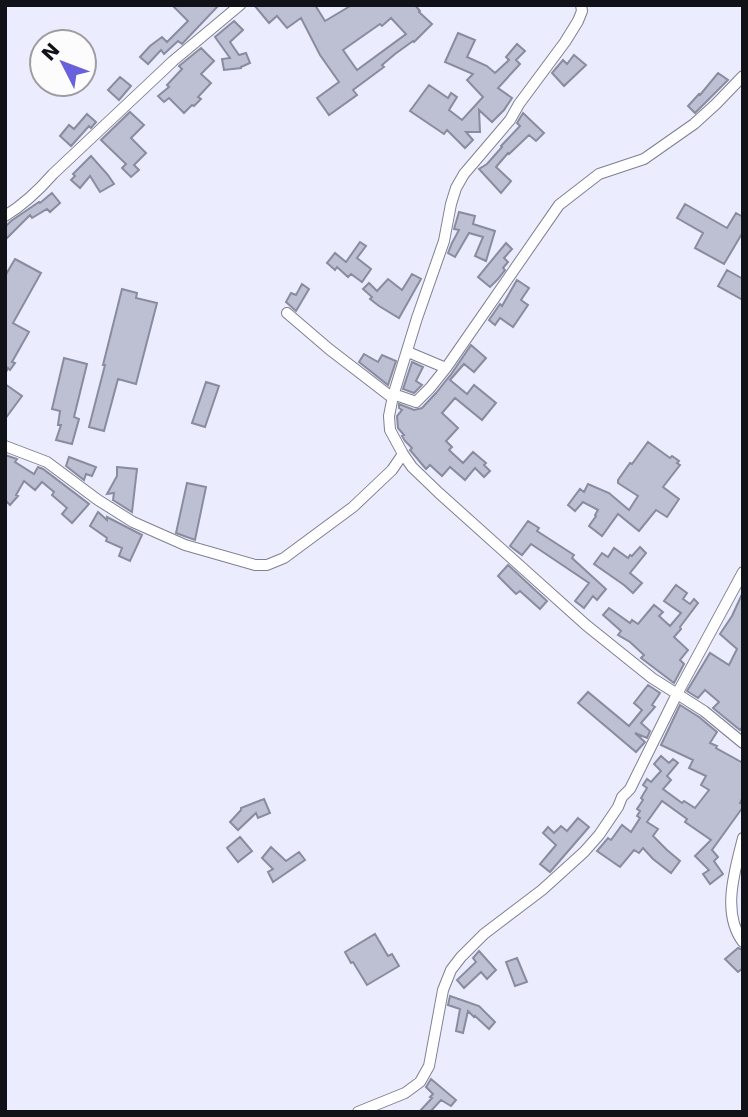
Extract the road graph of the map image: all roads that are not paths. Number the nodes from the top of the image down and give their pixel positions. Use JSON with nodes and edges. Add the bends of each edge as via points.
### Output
{"nodes":[{"id":1,"x":240,"y":5,"type":"edge"},
{"id":2,"x":581,"y":5,"type":"edge"},
{"id":3,"x":743,"y":76,"type":"edge"},
{"id":4,"x":5,"y":216,"type":"edge"},
{"id":5,"x":287,"y":313,"type":"dead end"},
{"id":6,"x":408,"y":352,"type":"junction"},
{"id":7,"x":446,"y":368,"type":"junction"},
{"id":8,"x":393,"y":396,"type":"junction"},
{"id":9,"x":5,"y":446,"type":"edge"},
{"id":10,"x":402,"y":454,"type":"junction"},
{"id":11,"x":743,"y":572,"type":"edge"},
{"id":12,"x":677,"y":694,"type":"junction"},
{"id":13,"x":743,"y":743,"type":"edge"},
{"id":14,"x":743,"y":838,"type":"edge"},
{"id":15,"x":743,"y":942,"type":"edge"},
{"id":16,"x":358,"y":1112,"type":"edge"}],
"edges":[{"from":1,"to":4,"type":"street"},
{"from":2,"to":6,"type":"street","via":[[578,22],[565,42],[460,181]]},
{"from":3,"to":7,"type":"street","via":[[694,124],[644,159],[598,174],[559,205]]},
{"from":5,"to":8,"type":"street","via":[[354,370]]},
{"from":6,"to":7,"type":"street"},
{"from":6,"to":8,"type":"street"},
{"from":7,"to":8,"type":"street","via":[[416,402]]},
{"from":8,"to":10,"type":"street","via":[[390,430]]},
{"from":9,"to":10,"type":"street","via":[[47,462],[115,511],[156,533],[255,565],[284,558],[353,507],[393,470]]},
{"from":10,"to":12,"type":"street","via":[[586,625]]},
{"from":11,"to":12,"type":"street"},
{"from":12,"to":13,"type":"street"},
{"from":12,"to":16,"type":"street","via":[[631,789],[599,835],[548,885],[484,934],[451,970],[429,1066],[420,1082]]},
{"from":14,"to":15,"type":"street","via":[[731,901],[733,925]]}]}
